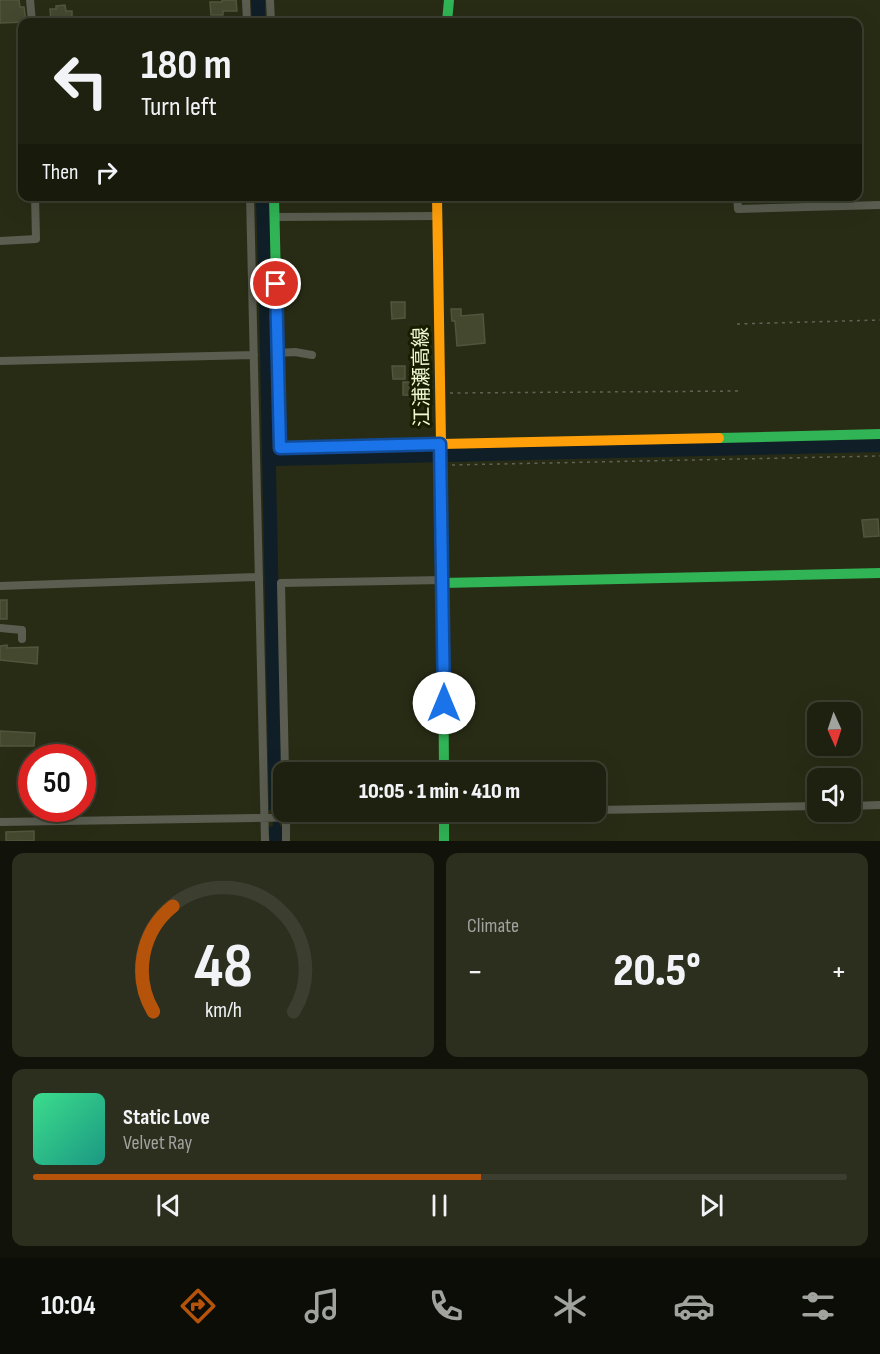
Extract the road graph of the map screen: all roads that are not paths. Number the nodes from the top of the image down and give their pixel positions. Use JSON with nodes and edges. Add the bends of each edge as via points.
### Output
{"nodes":[{"id":1,"x":30,"y":0,"type":"edge"},
{"id":2,"x":246,"y":0,"type":"edge"},
{"id":3,"x":270,"y":0,"type":"edge"},
{"id":4,"x":449,"y":0,"type":"edge"},
{"id":5,"x":32,"y":18,"type":"edge"},
{"id":6,"x":247,"y":18,"type":"edge"},
{"id":7,"x":271,"y":18,"type":"edge"},
{"id":8,"x":447,"y":18,"type":"edge"},
{"id":9,"x":35,"y":201,"type":"edge"},
{"id":10,"x":251,"y":201,"type":"edge"},
{"id":11,"x":274,"y":201,"type":"edge"},
{"id":12,"x":437,"y":201,"type":"edge"},
{"id":13,"x":737,"y":201,"type":"edge"},
{"id":14,"x":880,"y":205,"type":"edge"},
{"id":15,"x":437,"y":216,"type":"junction"},
{"id":16,"x":275,"y":217,"type":"junction"},
{"id":17,"x":0,"y":240,"type":"edge"},
{"id":18,"x":265,"y":285,"type":"junction"},
{"id":19,"x":278,"y":353,"type":"junction"},
{"id":20,"x":254,"y":355,"type":"junction"},
{"id":21,"x":312,"y":355,"type":"dead end"},
{"id":22,"x":0,"y":361,"type":"edge"},
{"id":23,"x":880,"y":434,"type":"edge"},
{"id":24,"x":440,"y":446,"type":"junction"},
{"id":25,"x":880,"y":573,"type":"edge"},
{"id":26,"x":259,"y":578,"type":"junction"},
{"id":27,"x":443,"y":581,"type":"junction"},
{"id":28,"x":0,"y":586,"type":"edge"},
{"id":29,"x":0,"y":628,"type":"edge"},
{"id":30,"x":22,"y":639,"type":"dead end"},
{"id":31,"x":285,"y":762,"type":"edge"},
{"id":32,"x":444,"y":762,"type":"edge"},
{"id":33,"x":880,"y":805,"type":"edge"},
{"id":34,"x":807,"y":806,"type":"edge"},
{"id":35,"x":861,"y":806,"type":"edge"},
{"id":36,"x":606,"y":810,"type":"edge"},
{"id":37,"x":273,"y":818,"type":"edge"},
{"id":38,"x":267,"y":819,"type":"junction"},
{"id":39,"x":0,"y":822,"type":"edge"},
{"id":40,"x":285,"y":822,"type":"edge"},
{"id":41,"x":444,"y":822,"type":"edge"},
{"id":42,"x":265,"y":841,"type":"edge"},
{"id":43,"x":286,"y":841,"type":"edge"},
{"id":44,"x":444,"y":841,"type":"edge"}],
"edges":[{"from":1,"to":5,"type":"street"},
{"from":2,"to":6,"type":"street"},
{"from":3,"to":7,"type":"street"},
{"from":4,"to":8,"type":"street"},
{"from":9,"to":17,"type":"street","via":[[36,239]]},
{"from":10,"to":18,"type":"street"},
{"from":11,"to":16,"type":"street"},
{"from":12,"to":15,"type":"street","name":"江浦瀬高線"},
{"from":13,"to":14,"type":"street","via":[[738,209]]},
{"from":15,"to":16,"type":"street"},
{"from":15,"to":24,"type":"street","name":"江浦瀬高線"},
{"from":16,"to":18,"type":"street"},
{"from":18,"to":19,"type":"street"},
{"from":18,"to":20,"type":"street"},
{"from":19,"to":21,"type":"street"},
{"from":19,"to":24,"type":"street","via":[[280,448]]},
{"from":20,"to":22,"type":"street"},
{"from":20,"to":26,"type":"street"},
{"from":23,"to":24,"type":"street"},
{"from":24,"to":27,"type":"street","name":"江浦瀬高線","via":[[444,465]]},
{"from":25,"to":27,"type":"street"},
{"from":26,"to":28,"type":"street"},
{"from":26,"to":38,"type":"street"},
{"from":27,"to":31,"type":"street","via":[[281,583]]},
{"from":27,"to":32,"type":"street","name":"江浦瀬高線"},
{"from":29,"to":30,"type":"street","via":[[22,630]]},
{"from":33,"to":35,"type":"street"},
{"from":34,"to":36,"type":"street"},
{"from":37,"to":38,"type":"street"},
{"from":38,"to":39,"type":"street"},
{"from":38,"to":42,"type":"street"},
{"from":40,"to":43,"type":"street"},
{"from":41,"to":44,"type":"street"}]}
